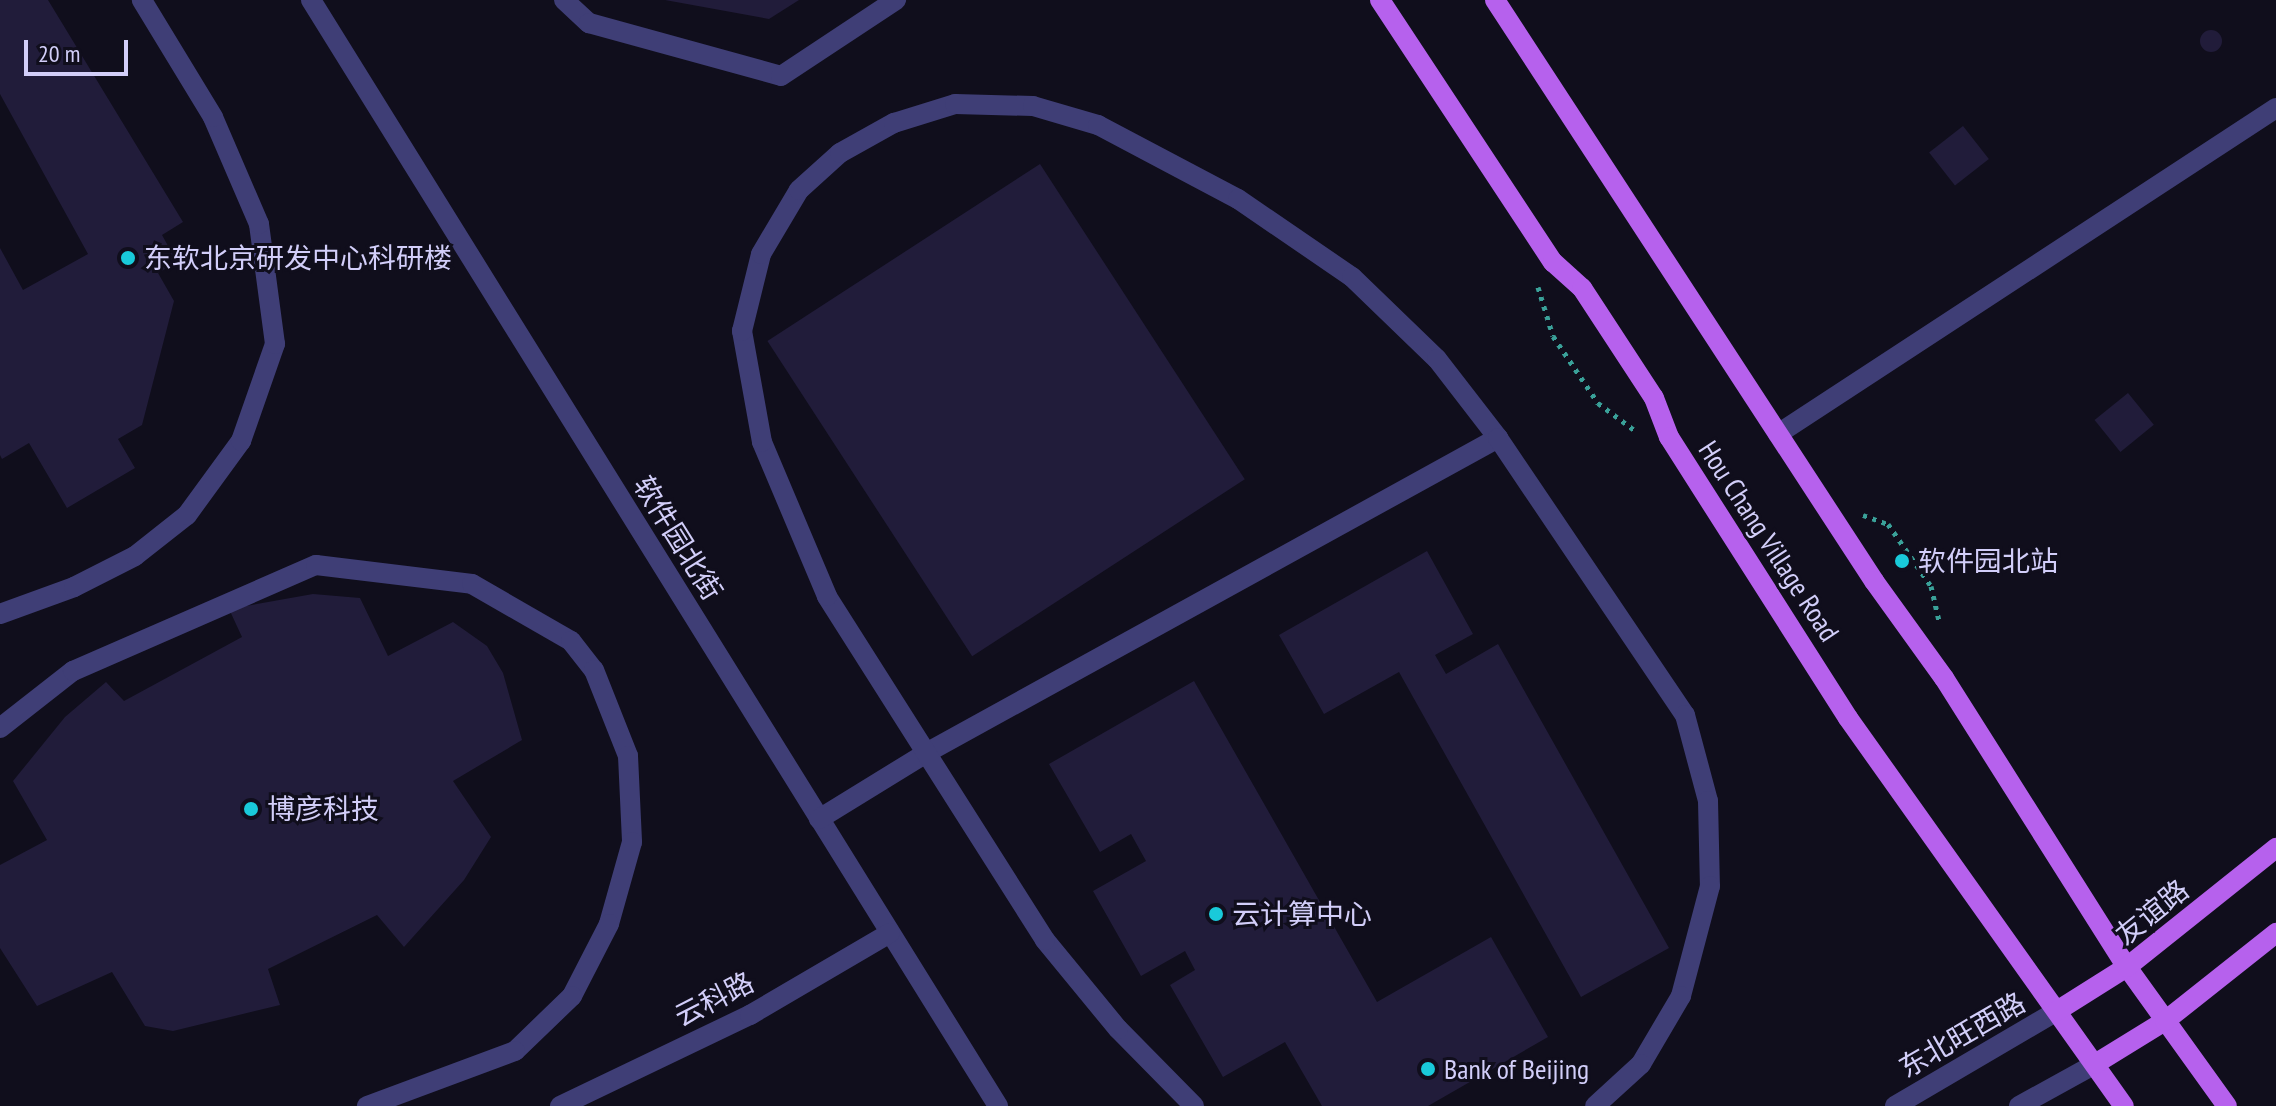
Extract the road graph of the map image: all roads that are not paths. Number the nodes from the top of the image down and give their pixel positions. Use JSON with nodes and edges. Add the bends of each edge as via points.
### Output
{"nodes":[{"id":1,"x":142,"y":0,"type":"edge"},
{"id":2,"x":311,"y":0,"type":"edge"},
{"id":3,"x":564,"y":0,"type":"edge"},
{"id":4,"x":896,"y":0,"type":"edge"},
{"id":5,"x":1380,"y":0,"type":"edge"},
{"id":6,"x":1495,"y":0,"type":"edge"},
{"id":7,"x":2276,"y":108,"type":"edge"},
{"id":8,"x":1778,"y":434,"type":"junction"},
{"id":9,"x":1498,"y":438,"type":"junction"},
{"id":10,"x":0,"y":614,"type":"edge"},
{"id":11,"x":0,"y":728,"type":"edge"},
{"id":12,"x":928,"y":752,"type":"junction"},
{"id":13,"x":819,"y":819,"type":"junction"},
{"id":14,"x":2276,"y":848,"type":"edge"},
{"id":15,"x":890,"y":933,"type":"junction"},
{"id":16,"x":2276,"y":933,"type":"edge"},
{"id":17,"x":2127,"y":967,"type":"junction"},
{"id":18,"x":2057,"y":1011,"type":"junction"},
{"id":19,"x":2165,"y":1021,"type":"junction"},
{"id":20,"x":2095,"y":1064,"type":"junction"},
{"id":21,"x":367,"y":1106,"type":"edge"},
{"id":22,"x":560,"y":1106,"type":"edge"},
{"id":23,"x":998,"y":1106,"type":"edge"},
{"id":24,"x":1194,"y":1106,"type":"edge"},
{"id":25,"x":1595,"y":1106,"type":"edge"},
{"id":26,"x":1895,"y":1106,"type":"edge"},
{"id":27,"x":2019,"y":1106,"type":"edge"},
{"id":28,"x":2124,"y":1106,"type":"edge"},
{"id":29,"x":2227,"y":1106,"type":"edge"}],
"edges":[{"from":1,"to":10,"type":"street","via":[[213,117],[259,224],[275,344],[241,441],[187,515],[135,556],[74,587]]},
{"from":2,"to":13,"type":"street","name":"软件园北街"},
{"from":3,"to":4,"type":"street","via":[[589,23],[781,76]]},
{"from":5,"to":18,"type":"main road","name":"Hou Chang Village Road","via":[[1553,262],[1590,300],[1654,398],[1669,437],[1848,718]]},
{"from":6,"to":8,"type":"main road"},
{"from":7,"to":8,"type":"street"},
{"from":8,"to":17,"type":"main road","via":[[1960,703]]},
{"from":9,"to":12,"type":"street"},
{"from":9,"to":12,"type":"street","via":[[1437,359],[1352,277],[1238,199],[1098,125],[1033,106],[955,104],[894,123],[840,153],[799,190],[761,254],[742,331],[762,442],[827,596]]},
{"from":9,"to":25,"type":"street","via":[[1685,715],[1708,801],[1710,886],[1681,996],[1641,1064]]},
{"from":11,"to":21,"type":"street","via":[[73,671],[316,565],[472,584],[571,641],[594,670],[628,756],[632,842],[609,924],[572,996],[515,1051]]},
{"from":12,"to":13,"type":"street"},
{"from":12,"to":24,"type":"street","via":[[1045,940],[1118,1029]]},
{"from":13,"to":15,"type":"street","name":"软件园北街"},
{"from":14,"to":17,"type":"main road","name":"友谊路"},
{"from":15,"to":22,"type":"street","name":"云科路","via":[[750,1015]]},
{"from":15,"to":23,"type":"street","name":"软件园北街"},
{"from":16,"to":19,"type":"main road"},
{"from":17,"to":18,"type":"main road","name":"友谊路"},
{"from":17,"to":19,"type":"main road"},
{"from":18,"to":20,"type":"main road","name":"Hou Chang Village Road"},
{"from":18,"to":26,"type":"street","name":"东北旺西路"},
{"from":19,"to":20,"type":"main road"},
{"from":19,"to":29,"type":"main road"},
{"from":20,"to":27,"type":"street"},
{"from":20,"to":28,"type":"main road","name":"Hou Chang Village Road"}]}
